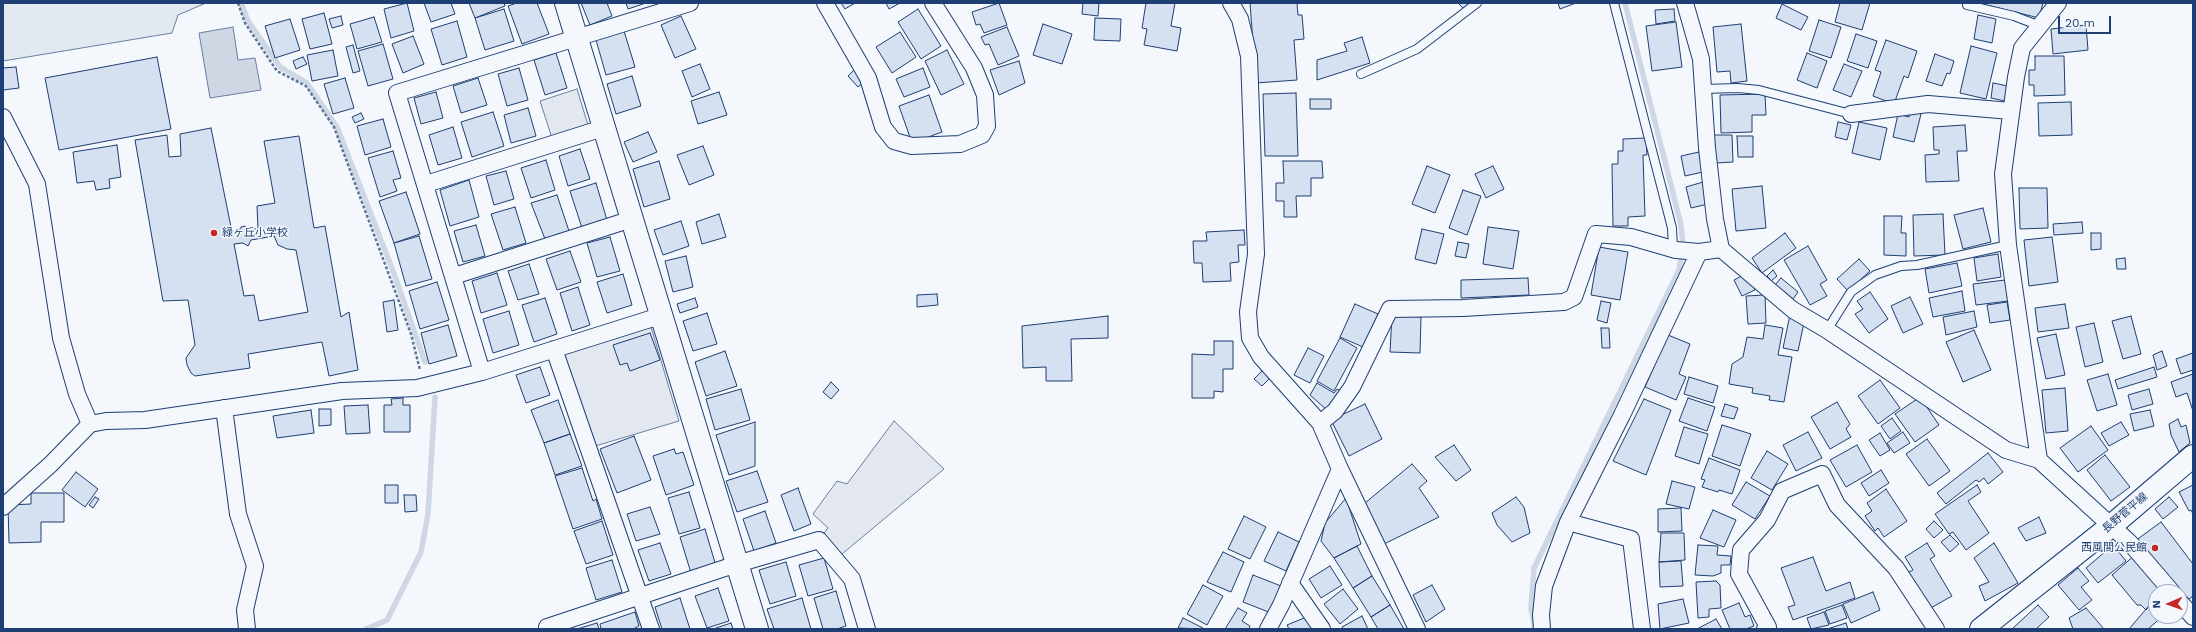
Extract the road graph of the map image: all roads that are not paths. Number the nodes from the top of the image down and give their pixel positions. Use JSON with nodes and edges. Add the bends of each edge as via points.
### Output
{"nodes":[{"id":1,"x":566,"y":3,"type":"edge"},
{"id":2,"x":690,"y":3,"type":"edge"},
{"id":3,"x":825,"y":3,"type":"edge"},
{"id":4,"x":933,"y":3,"type":"edge"},
{"id":5,"x":1231,"y":3,"type":"edge"},
{"id":6,"x":1477,"y":3,"type":"edge"},
{"id":7,"x":1614,"y":3,"type":"edge"},
{"id":8,"x":1686,"y":3,"type":"edge"},
{"id":9,"x":1967,"y":3,"type":"edge"},
{"id":10,"x":2058,"y":3,"type":"edge"},
{"id":11,"x":2040,"y":26,"type":"junction"},
{"id":12,"x":577,"y":36,"type":"junction"},
{"id":13,"x":1361,"y":74,"type":"dead end"},
{"id":14,"x":1703,"y":89,"type":"junction"},
{"id":15,"x":2011,"y":111,"type":"junction"},
{"id":16,"x":1851,"y":114,"type":"joint"},
{"id":17,"x":3,"y":117,"type":"edge"},
{"id":18,"x":603,"y":128,"type":"junction"},
{"id":19,"x":9,"y":145,"type":"edge"},
{"id":20,"x":426,"y":184,"type":"junction"},
{"id":21,"x":632,"y":219,"type":"junction"},
{"id":22,"x":2008,"y":245,"type":"junction"},
{"id":23,"x":1721,"y":249,"type":"junction"},
{"id":24,"x":1684,"y":250,"type":"junction"},
{"id":25,"x":454,"y":276,"type":"junction"},
{"id":26,"x":663,"y":315,"type":"junction"},
{"id":27,"x":1826,"y":330,"type":"junction"},
{"id":28,"x":554,"y":349,"type":"junction"},
{"id":29,"x":482,"y":372,"type":"junction"},
{"id":30,"x":224,"y":408,"type":"junction"},
{"id":31,"x":1320,"y":423,"type":"junction"},
{"id":32,"x":90,"y":424,"type":"junction"},
{"id":33,"x":2193,"y":456,"type":"edge"},
{"id":34,"x":2039,"y":460,"type":"junction"},
{"id":35,"x":1340,"y":469,"type":"junction"},
{"id":36,"x":3,"y":507,"type":"edge"},
{"id":37,"x":1568,"y":522,"type":"junction"},
{"id":38,"x":2111,"y":526,"type":"junction"},
{"id":39,"x":737,"y":564,"type":"junction"},
{"id":40,"x":1290,"y":583,"type":"junction"},
{"id":41,"x":2165,"y":584,"type":"edge"},
{"id":42,"x":640,"y":597,"type":"junction"},
{"id":43,"x":247,"y":629,"type":"edge"},
{"id":44,"x":548,"y":629,"type":"edge"},
{"id":45,"x":651,"y":629,"type":"edge"},
{"id":46,"x":757,"y":629,"type":"edge"},
{"id":47,"x":867,"y":629,"type":"edge"},
{"id":48,"x":1268,"y":629,"type":"edge"},
{"id":49,"x":1322,"y":629,"type":"edge"},
{"id":50,"x":1416,"y":629,"type":"edge"},
{"id":51,"x":1542,"y":629,"type":"edge"},
{"id":52,"x":1642,"y":629,"type":"edge"},
{"id":53,"x":1765,"y":629,"type":"edge"},
{"id":54,"x":1936,"y":629,"type":"edge"},
{"id":55,"x":1982,"y":629,"type":"edge"}],
"edges":[{"from":1,"to":12,"type":"street"},
{"from":2,"to":12,"type":"street"},
{"from":3,"to":4,"type":"street","via":[[868,78],[882,126],[894,141],[912,146],[960,144],[982,135],[987,126],[985,95],[974,68]]},
{"from":5,"to":31,"type":"street","via":[[1240,19],[1249,56],[1256,254],[1248,312],[1250,338],[1266,363]]},
{"from":6,"to":13,"type":"lane","via":[[1417,50]]},
{"from":7,"to":24,"type":"lane","via":[[1672,228]]},
{"from":8,"to":14,"type":"street","via":[[1701,60]]},
{"from":9,"to":11,"type":"lane"},
{"from":10,"to":11,"type":"street"},
{"from":11,"to":15,"type":"street","via":[[2022,48]]},
{"from":12,"to":18,"type":"street"},
{"from":12,"to":20,"type":"street","via":[[397,93]]},
{"from":14,"to":16,"type":"lane","via":[[1759,90]]},
{"from":14,"to":23,"type":"street","via":[[1714,219]]},
{"from":15,"to":16,"type":"street","via":[[1928,104]]},
{"from":15,"to":22,"type":"street","via":[[2003,174]]},
{"from":17,"to":19,"type":"street"},
{"from":18,"to":20,"type":"street"},
{"from":18,"to":21,"type":"street"},
{"from":19,"to":32,"type":"street","via":[[38,184],[61,338],[77,394]]},
{"from":20,"to":25,"type":"street"},
{"from":21,"to":25,"type":"street"},
{"from":21,"to":26,"type":"street"},
{"from":22,"to":27,"type":"lane","via":[[1917,265],[1901,266],[1875,275],[1850,292]]},
{"from":22,"to":34,"type":"street"},
{"from":23,"to":24,"type":"street"},
{"from":23,"to":27,"type":"street","via":[[1792,310]]},
{"from":24,"to":31,"type":"street","via":[[1631,237],[1596,234],[1574,297],[1564,302],[1390,309],[1352,387],[1335,411]]},
{"from":24,"to":37,"type":"street","via":[[1622,415]]},
{"from":25,"to":29,"type":"street"},
{"from":26,"to":28,"type":"street"},
{"from":26,"to":39,"type":"street"},
{"from":27,"to":34,"type":"street","via":[[2006,450]]},
{"from":28,"to":29,"type":"street"},
{"from":28,"to":42,"type":"street"},
{"from":29,"to":30,"type":"street","via":[[424,386],[342,391]]},
{"from":30,"to":32,"type":"street","via":[[145,420]]},
{"from":30,"to":43,"type":"street","via":[[238,514],[255,566],[245,610]]},
{"from":31,"to":35,"type":"street"},
{"from":32,"to":36,"type":"street","via":[[51,464]]},
{"from":33,"to":38,"type":"street","name":"長野菅平線"},
{"from":34,"to":38,"type":"street"},
{"from":35,"to":40,"type":"street"},
{"from":35,"to":50,"type":"street"},
{"from":37,"to":51,"type":"street","via":[[1544,586]]},
{"from":37,"to":52,"type":"street","via":[[1632,539]]},
{"from":38,"to":41,"type":"street","via":[[2130,543]]},
{"from":38,"to":55,"type":"street","name":"長野菅平線"},
{"from":39,"to":42,"type":"street"},
{"from":39,"to":46,"type":"street"},
{"from":39,"to":47,"type":"street","via":[[819,540],[852,579]]},
{"from":40,"to":48,"type":"street"},
{"from":40,"to":49,"type":"street"},
{"from":42,"to":44,"type":"street"},
{"from":42,"to":45,"type":"street"},
{"from":53,"to":54,"type":"street","via":[[1768,627],[1739,574],[1741,550],[1767,520],[1782,491],[1822,474],[1837,505],[1896,568]]}]}
